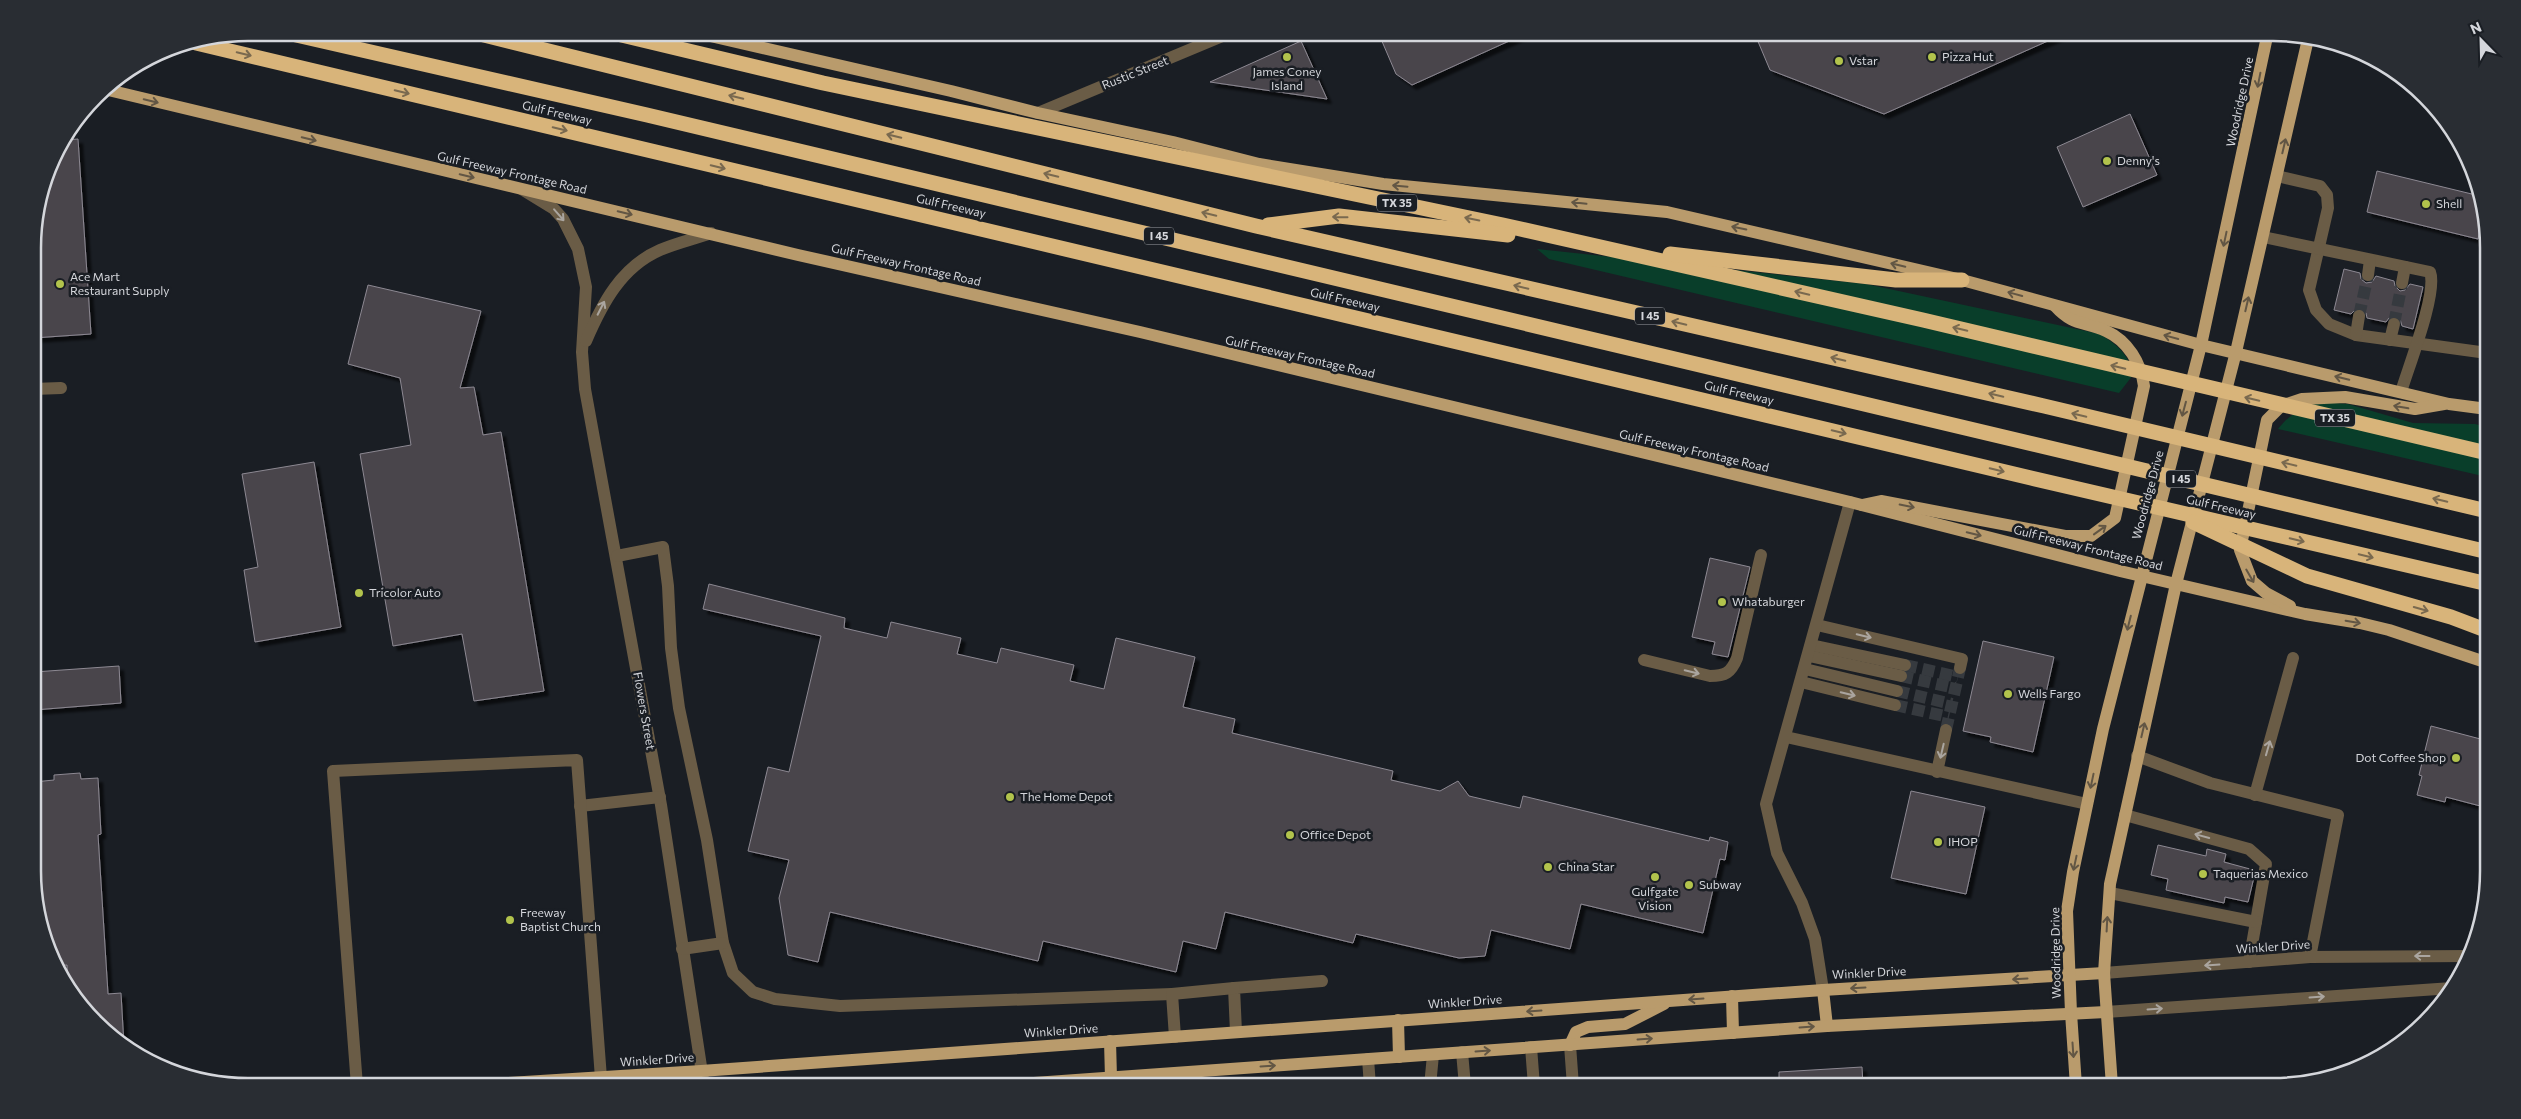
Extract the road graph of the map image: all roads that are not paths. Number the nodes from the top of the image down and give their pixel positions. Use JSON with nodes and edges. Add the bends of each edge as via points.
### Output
{"nodes":[{"id":1,"x":323,"y":41,"type":"edge"},
{"id":2,"x":508,"y":41,"type":"edge"},
{"id":3,"x":647,"y":41,"type":"edge"},
{"id":4,"x":732,"y":41,"type":"edge"},
{"id":5,"x":1210,"y":41,"type":"edge"},
{"id":6,"x":2266,"y":41,"type":"edge"},
{"id":7,"x":2307,"y":44,"type":"edge"},
{"id":8,"x":206,"y":45,"type":"edge"},
{"id":9,"x":114,"y":91,"type":"edge"},
{"id":10,"x":1038,"y":113,"type":"junction"},
{"id":11,"x":2277,"y":176,"type":"junction"},
{"id":12,"x":519,"y":188,"type":"junction"},
{"id":13,"x":1256,"y":226,"type":"junction"},
{"id":14,"x":711,"y":233,"type":"junction"},
{"id":15,"x":2263,"y":237,"type":"junction"},
{"id":16,"x":2320,"y":249,"type":"junction"},
{"id":17,"x":2370,"y":260,"type":"junction"},
{"id":18,"x":2405,"y":267,"type":"junction"},
{"id":19,"x":2368,"y":274,"type":"tunnel mouth"},
{"id":20,"x":1962,"y":280,"type":"junction"},
{"id":21,"x":2402,"y":283,"type":"tunnel mouth"},
{"id":22,"x":2054,"y":306,"type":"junction"},
{"id":23,"x":2359,"y":316,"type":"tunnel mouth"},
{"id":24,"x":2394,"y":324,"type":"tunnel mouth"},
{"id":25,"x":2356,"y":335,"type":"junction"},
{"id":26,"x":2390,"y":340,"type":"junction"},
{"id":27,"x":2416,"y":343,"type":"junction"},
{"id":28,"x":2201,"y":345,"type":"junction"},
{"id":29,"x":2480,"y":348,"type":"edge"},
{"id":30,"x":582,"y":352,"type":"junction"},
{"id":31,"x":2236,"y":352,"type":"junction"},
{"id":32,"x":62,"y":388,"type":"dead end"},
{"id":33,"x":41,"y":389,"type":"edge"},
{"id":34,"x":2401,"y":392,"type":"junction"},
{"id":35,"x":2449,"y":404,"type":"junction"},
{"id":36,"x":2480,"y":408,"type":"edge"},
{"id":37,"x":2480,"y":451,"type":"edge"},
{"id":38,"x":1855,"y":504,"type":"junction"},
{"id":39,"x":2164,"y":509,"type":"junction"},
{"id":40,"x":2480,"y":509,"type":"edge"},
{"id":41,"x":2480,"y":550,"type":"edge"},
{"id":42,"x":1761,"y":554,"type":"dead end"},
{"id":43,"x":617,"y":556,"type":"junction"},
{"id":44,"x":2141,"y":576,"type":"junction"},
{"id":45,"x":2455,"y":576,"type":"junction"},
{"id":46,"x":2480,"y":582,"type":"edge"},
{"id":47,"x":2176,"y":584,"type":"junction"},
{"id":48,"x":2480,"y":585,"type":"edge"},
{"id":49,"x":2305,"y":614,"type":"junction"},
{"id":50,"x":1817,"y":625,"type":"junction"},
{"id":51,"x":2480,"y":628,"type":"edge"},
{"id":52,"x":1810,"y":650,"type":"junction"},
{"id":53,"x":2293,"y":658,"type":"dead end"},
{"id":54,"x":1644,"y":660,"type":"dead end"},
{"id":55,"x":2480,"y":660,"type":"edge"},
{"id":56,"x":1960,"y":668,"type":"tunnel mouth"},
{"id":57,"x":1805,"y":669,"type":"junction"},
{"id":58,"x":1903,"y":671,"type":"tunnel mouth"},
{"id":59,"x":1801,"y":682,"type":"junction"},
{"id":60,"x":1897,"y":691,"type":"tunnel mouth"},
{"id":61,"x":1895,"y":705,"type":"tunnel mouth"},
{"id":62,"x":1946,"y":730,"type":"tunnel mouth"},
{"id":63,"x":1786,"y":737,"type":"junction"},
{"id":64,"x":2137,"y":756,"type":"junction"},
{"id":65,"x":1937,"y":772,"type":"junction"},
{"id":66,"x":2255,"y":795,"type":"junction"},
{"id":67,"x":660,"y":798,"type":"junction"},
{"id":68,"x":2087,"y":804,"type":"junction"},
{"id":69,"x":580,"y":806,"type":"junction"},
{"id":70,"x":2125,"y":815,"type":"junction"},
{"id":71,"x":2110,"y":893,"type":"junction"},
{"id":72,"x":2256,"y":922,"type":"junction"},
{"id":73,"x":723,"y":943,"type":"junction"},
{"id":74,"x":682,"y":949,"type":"junction"},
{"id":75,"x":2461,"y":956,"type":"edge"},
{"id":76,"x":2310,"y":957,"type":"junction"},
{"id":77,"x":2248,"y":962,"type":"junction"},
{"id":78,"x":2104,"y":973,"type":"junction"},
{"id":79,"x":2069,"y":976,"type":"junction"},
{"id":80,"x":1322,"y":981,"type":"dead end"},
{"id":81,"x":1234,"y":988,"type":"junction"},
{"id":82,"x":2443,"y":989,"type":"edge"},
{"id":83,"x":1823,"y":990,"type":"junction"},
{"id":84,"x":1172,"y":994,"type":"junction"},
{"id":85,"x":1732,"y":996,"type":"junction"},
{"id":86,"x":1671,"y":1001,"type":"junction"},
{"id":87,"x":2106,"y":1012,"type":"junction"},
{"id":88,"x":2071,"y":1013,"type":"junction"},
{"id":89,"x":1398,"y":1020,"type":"junction"},
{"id":90,"x":1826,"y":1026,"type":"junction"},
{"id":91,"x":1236,"y":1032,"type":"junction"},
{"id":92,"x":1733,"y":1033,"type":"junction"},
{"id":93,"x":1175,"y":1037,"type":"junction"},
{"id":94,"x":1110,"y":1041,"type":"junction"},
{"id":95,"x":1570,"y":1045,"type":"junction"},
{"id":96,"x":1531,"y":1047,"type":"junction"},
{"id":97,"x":1462,"y":1052,"type":"junction"},
{"id":98,"x":1433,"y":1054,"type":"junction"},
{"id":99,"x":1399,"y":1057,"type":"junction"},
{"id":100,"x":1368,"y":1059,"type":"junction"},
{"id":101,"x":701,"y":1071,"type":"junction"},
{"id":102,"x":356,"y":1078,"type":"edge"},
{"id":103,"x":602,"y":1078,"type":"joint"},
{"id":104,"x":702,"y":1078,"type":"edge"},
{"id":105,"x":1111,"y":1078,"type":"joint"},
{"id":106,"x":1369,"y":1078,"type":"edge"},
{"id":107,"x":1431,"y":1078,"type":"edge"},
{"id":108,"x":1464,"y":1078,"type":"edge"},
{"id":109,"x":1533,"y":1078,"type":"edge"},
{"id":110,"x":1572,"y":1078,"type":"edge"},
{"id":111,"x":2075,"y":1078,"type":"edge"},
{"id":112,"x":2111,"y":1078,"type":"edge"}],
"edges":[{"from":1,"to":41,"type":"highway","name":"Gulf Freeway","number":"I 45","via":[[647,114]]},
{"from":13,"to":2,"type":"highway","number":"I 45","one_way":true},
{"from":37,"to":3,"type":"highway","number":"TX 35","one_way":true,"via":[[1541,234],[823,83]]},
{"from":4,"to":10,"type":"main road"},
{"from":5,"to":10,"type":"street","name":"Rustic Street"},
{"from":6,"to":28,"type":"main road","name":"Woodridge Drive","one_way":true},
{"from":11,"to":7,"type":"main road","one_way":true},
{"from":8,"to":39,"type":"highway","name":"Gulf Freeway","one_way":true},
{"from":9,"to":12,"type":"main road","name":"Gulf Freeway Frontage Road","one_way":true},
{"from":20,"to":10,"type":"main road","one_way":true,"via":[[1667,212],[1383,184],[1259,164]]},
{"from":11,"to":15,"type":"main road"},
{"from":11,"to":16,"type":"street","via":[[2320,186],[2327,195],[2328,208]]},
{"from":12,"to":14,"type":"main road","name":"Gulf Freeway Frontage Road","one_way":true},
{"from":12,"to":30,"type":"street","name":"Flowers Street","one_way":true,"via":[[554,209],[563,219],[578,249],[586,287]]},
{"from":20,"to":13,"type":"highway","one_way":true,"via":[[1896,280],[1338,216]]},
{"from":40,"to":13,"type":"highway","number":"I 45","one_way":true},
{"from":30,"to":14,"type":"street","name":"Flowers Street","one_way":true,"via":[[606,299],[619,281],[659,250]]},
{"from":14,"to":38,"type":"main road","name":"Gulf Freeway Frontage Road","via":[[1140,332]]},
{"from":15,"to":16,"type":"street"},
{"from":31,"to":15,"type":"main road","one_way":true},
{"from":16,"to":17,"type":"street"},
{"from":16,"to":25,"type":"street","via":[[2309,290],[2316,310],[2329,324]]},
{"from":17,"to":18,"type":"street"},
{"from":17,"to":19,"type":"street"},
{"from":18,"to":21,"type":"street"},
{"from":18,"to":27,"type":"street","via":[[2430,272],[2433,279],[2429,304]]},
{"from":22,"to":20,"type":"main road","one_way":true},
{"from":28,"to":22,"type":"main road","one_way":true},
{"from":38,"to":22,"type":"main road","one_way":true,"via":[[1881,501],[2065,536],[2091,536],[2115,518],[2144,386],[2142,373],[2137,359],[2124,344],[2106,332],[2067,319]]},
{"from":23,"to":25,"type":"street"},
{"from":24,"to":26,"type":"street"},
{"from":25,"to":26,"type":"street"},
{"from":26,"to":27,"type":"street"},
{"from":27,"to":29,"type":"street"},
{"from":27,"to":34,"type":"street"},
{"from":28,"to":31,"type":"main road"},
{"from":28,"to":44,"type":"main road","name":"Woodridge Drive","one_way":true},
{"from":30,"to":43,"type":"street","name":"Flowers Street","via":[[585,389]]},
{"from":34,"to":31,"type":"main road","one_way":true},
{"from":31,"to":47,"type":"main road"},
{"from":32,"to":33,"type":"street"},
{"from":34,"to":35,"type":"main road"},
{"from":35,"to":36,"type":"main road"},
{"from":35,"to":49,"type":"main road","one_way":true,"via":[[2416,409],[2345,397],[2302,400],[2282,406],[2267,420],[2240,550],[2252,581],[2266,593]]},
{"from":38,"to":44,"type":"main road","name":"Gulf Freeway Frontage Road","one_way":true},
{"from":38,"to":50,"type":"street"},
{"from":39,"to":45,"type":"highway","name":"Gulf Freeway","one_way":true},
{"from":39,"to":51,"type":"highway","one_way":true,"via":[[2307,576]]},
{"from":54,"to":42,"type":"street","one_way":true,"via":[[1710,676],[1728,673],[1737,658]]},
{"from":43,"to":67,"type":"street","name":"Flowers Street"},
{"from":43,"to":73,"type":"street","via":[[663,548],[679,708],[707,840]]},
{"from":44,"to":47,"type":"main road","name":"Gulf Freeway Frontage Road"},
{"from":44,"to":68,"type":"main road","name":"Woodridge Drive","one_way":true},
{"from":45,"to":46,"type":"highway","name":"Gulf Freeway"},
{"from":45,"to":48,"type":"highway"},
{"from":47,"to":49,"type":"main road","name":"Gulf Freeway Frontage Road"},
{"from":64,"to":47,"type":"main road","one_way":true},
{"from":49,"to":55,"type":"main road","name":"Gulf Freeway Frontage Road","one_way":true,"via":[[2388,630]]},
{"from":50,"to":52,"type":"street"},
{"from":50,"to":56,"type":"street","one_way":true,"via":[[1962,659]]},
{"from":52,"to":57,"type":"street"},
{"from":52,"to":58,"type":"street"},
{"from":66,"to":53,"type":"street","one_way":true},
{"from":57,"to":59,"type":"street"},
{"from":57,"to":60,"type":"street"},
{"from":59,"to":61,"type":"street","one_way":true},
{"from":59,"to":63,"type":"street"},
{"from":62,"to":65,"type":"street","one_way":true},
{"from":63,"to":65,"type":"street"},
{"from":63,"to":83,"type":"street","via":[[1766,804],[1777,853],[1802,903],[1815,939]]},
{"from":64,"to":66,"type":"street","via":[[2210,783]]},
{"from":64,"to":70,"type":"main road"},
{"from":65,"to":68,"type":"street"},
{"from":66,"to":76,"type":"street","via":[[2338,815]]},
{"from":67,"to":69,"type":"street"},
{"from":67,"to":74,"type":"street","name":"Flowers Street"},
{"from":68,"to":79,"type":"main road","name":"Woodridge Drive","one_way":true,"via":[[2067,912]]},
{"from":69,"to":102,"type":"street","via":[[576,760],[333,771]]},
{"from":69,"to":103,"type":"street"},
{"from":70,"to":71,"type":"main road"},
{"from":72,"to":70,"type":"street","one_way":true,"via":[[2266,864],[2249,849]]},
{"from":71,"to":72,"type":"street"},
{"from":78,"to":71,"type":"main road","one_way":true},
{"from":72,"to":77,"type":"street"},
{"from":73,"to":74,"type":"street"},
{"from":73,"to":84,"type":"street","via":[[734,973],[753,992],[784,1000],[840,1006]]},
{"from":74,"to":101,"type":"street","name":"Flowers Street"},
{"from":75,"to":76,"type":"street","name":"Winkler Drive","one_way":true},
{"from":76,"to":77,"type":"street","name":"Winkler Drive"},
{"from":77,"to":78,"type":"street","name":"Winkler Drive","one_way":true},
{"from":78,"to":79,"type":"main road","name":"Winkler Drive"},
{"from":78,"to":87,"type":"main road"},
{"from":79,"to":83,"type":"main road","name":"Winkler Drive","one_way":true},
{"from":79,"to":88,"type":"main road","name":"Woodridge Drive"},
{"from":80,"to":81,"type":"street"},
{"from":81,"to":84,"type":"street"},
{"from":81,"to":91,"type":"street"},
{"from":87,"to":82,"type":"street","one_way":true},
{"from":83,"to":85,"type":"main road","name":"Winkler Drive"},
{"from":83,"to":90,"type":"main road"},
{"from":84,"to":93,"type":"street"},
{"from":85,"to":86,"type":"main road","name":"Winkler Drive","one_way":true},
{"from":85,"to":92,"type":"main road"},
{"from":86,"to":89,"type":"main road","name":"Winkler Drive","one_way":true},
{"from":86,"to":95,"type":"main road","via":[[1625,1024],[1588,1027],[1576,1032]]},
{"from":87,"to":88,"type":"main road"},
{"from":87,"to":112,"type":"main road"},
{"from":88,"to":90,"type":"main road"},
{"from":88,"to":111,"type":"main road","name":"Woodridge Drive","one_way":true},
{"from":89,"to":91,"type":"main road","name":"Winkler Drive"},
{"from":89,"to":99,"type":"main road"},
{"from":92,"to":90,"type":"main road","one_way":true},
{"from":91,"to":93,"type":"main road","name":"Winkler Drive"},
{"from":95,"to":92,"type":"main road","one_way":true},
{"from":93,"to":94,"type":"main road","name":"Winkler Drive"},
{"from":94,"to":101,"type":"main road","name":"Winkler Drive"},
{"from":94,"to":105,"type":"main road"},
{"from":95,"to":96,"type":"main road"},
{"from":95,"to":110,"type":"street"},
{"from":97,"to":96,"type":"main road","one_way":true},
{"from":96,"to":109,"type":"street"},
{"from":97,"to":98,"type":"main road"},
{"from":97,"to":108,"type":"street"},
{"from":98,"to":99,"type":"main road"},
{"from":98,"to":107,"type":"street"},
{"from":99,"to":100,"type":"main road"},
{"from":105,"to":100,"type":"main road","one_way":true},
{"from":100,"to":106,"type":"street"},
{"from":101,"to":103,"type":"main road","name":"Winkler Drive"},
{"from":101,"to":104,"type":"street","name":"Flowers Street"}]}
